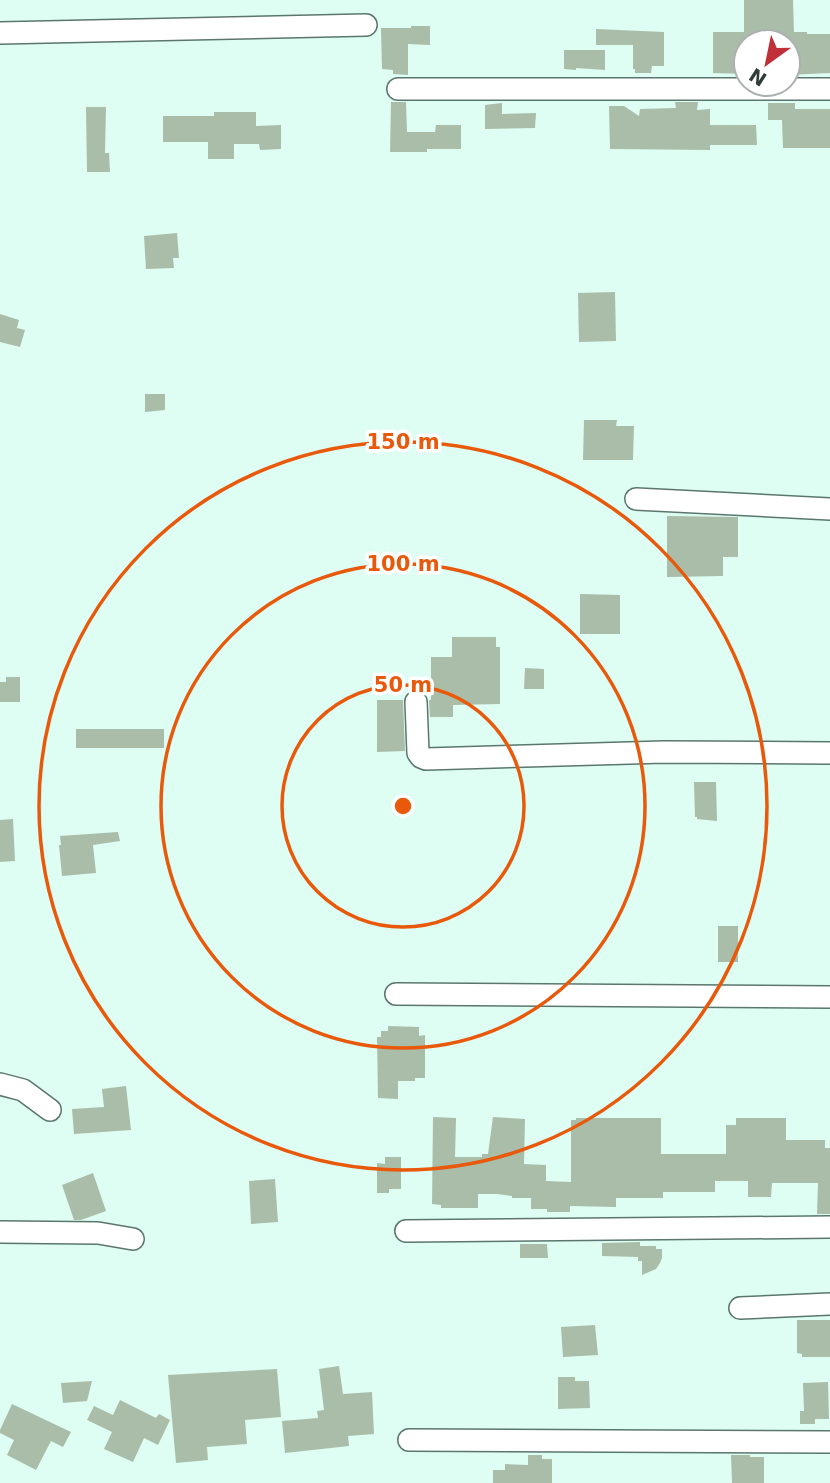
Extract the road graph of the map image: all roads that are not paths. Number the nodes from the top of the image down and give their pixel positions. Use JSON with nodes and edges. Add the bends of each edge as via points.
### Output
{"nodes":[{"id":1,"x":366,"y":25,"type":"dead end"},
{"id":2,"x":0,"y":33,"type":"edge"},
{"id":3,"x":398,"y":89,"type":"dead end"},
{"id":4,"x":830,"y":89,"type":"edge"},
{"id":5,"x":636,"y":499,"type":"dead end"},
{"id":6,"x":830,"y":509,"type":"edge"},
{"id":7,"x":416,"y":702,"type":"dead end"},
{"id":8,"x":830,"y":753,"type":"edge"},
{"id":9,"x":396,"y":994,"type":"dead end"},
{"id":10,"x":830,"y":996,"type":"edge"},
{"id":11,"x":0,"y":1084,"type":"edge"},
{"id":12,"x":50,"y":1110,"type":"dead end"},
{"id":13,"x":830,"y":1227,"type":"edge"},
{"id":14,"x":405,"y":1231,"type":"dead end"},
{"id":15,"x":0,"y":1232,"type":"edge"},
{"id":16,"x":133,"y":1239,"type":"dead end"},
{"id":17,"x":830,"y":1304,"type":"edge"},
{"id":18,"x":740,"y":1308,"type":"dead end"},
{"id":19,"x":409,"y":1440,"type":"dead end"},
{"id":20,"x":830,"y":1442,"type":"edge"}],
"edges":[{"from":1,"to":2,"type":"street"},
{"from":3,"to":4,"type":"street"},
{"from":5,"to":6,"type":"street"},
{"from":7,"to":8,"type":"street","via":[[418,752],[426,759]]},
{"from":9,"to":10,"type":"street"},
{"from":11,"to":12,"type":"street","via":[[23,1090]]},
{"from":13,"to":14,"type":"street"},
{"from":15,"to":16,"type":"street","via":[[98,1233]]},
{"from":17,"to":18,"type":"street"},
{"from":19,"to":20,"type":"street"}]}
